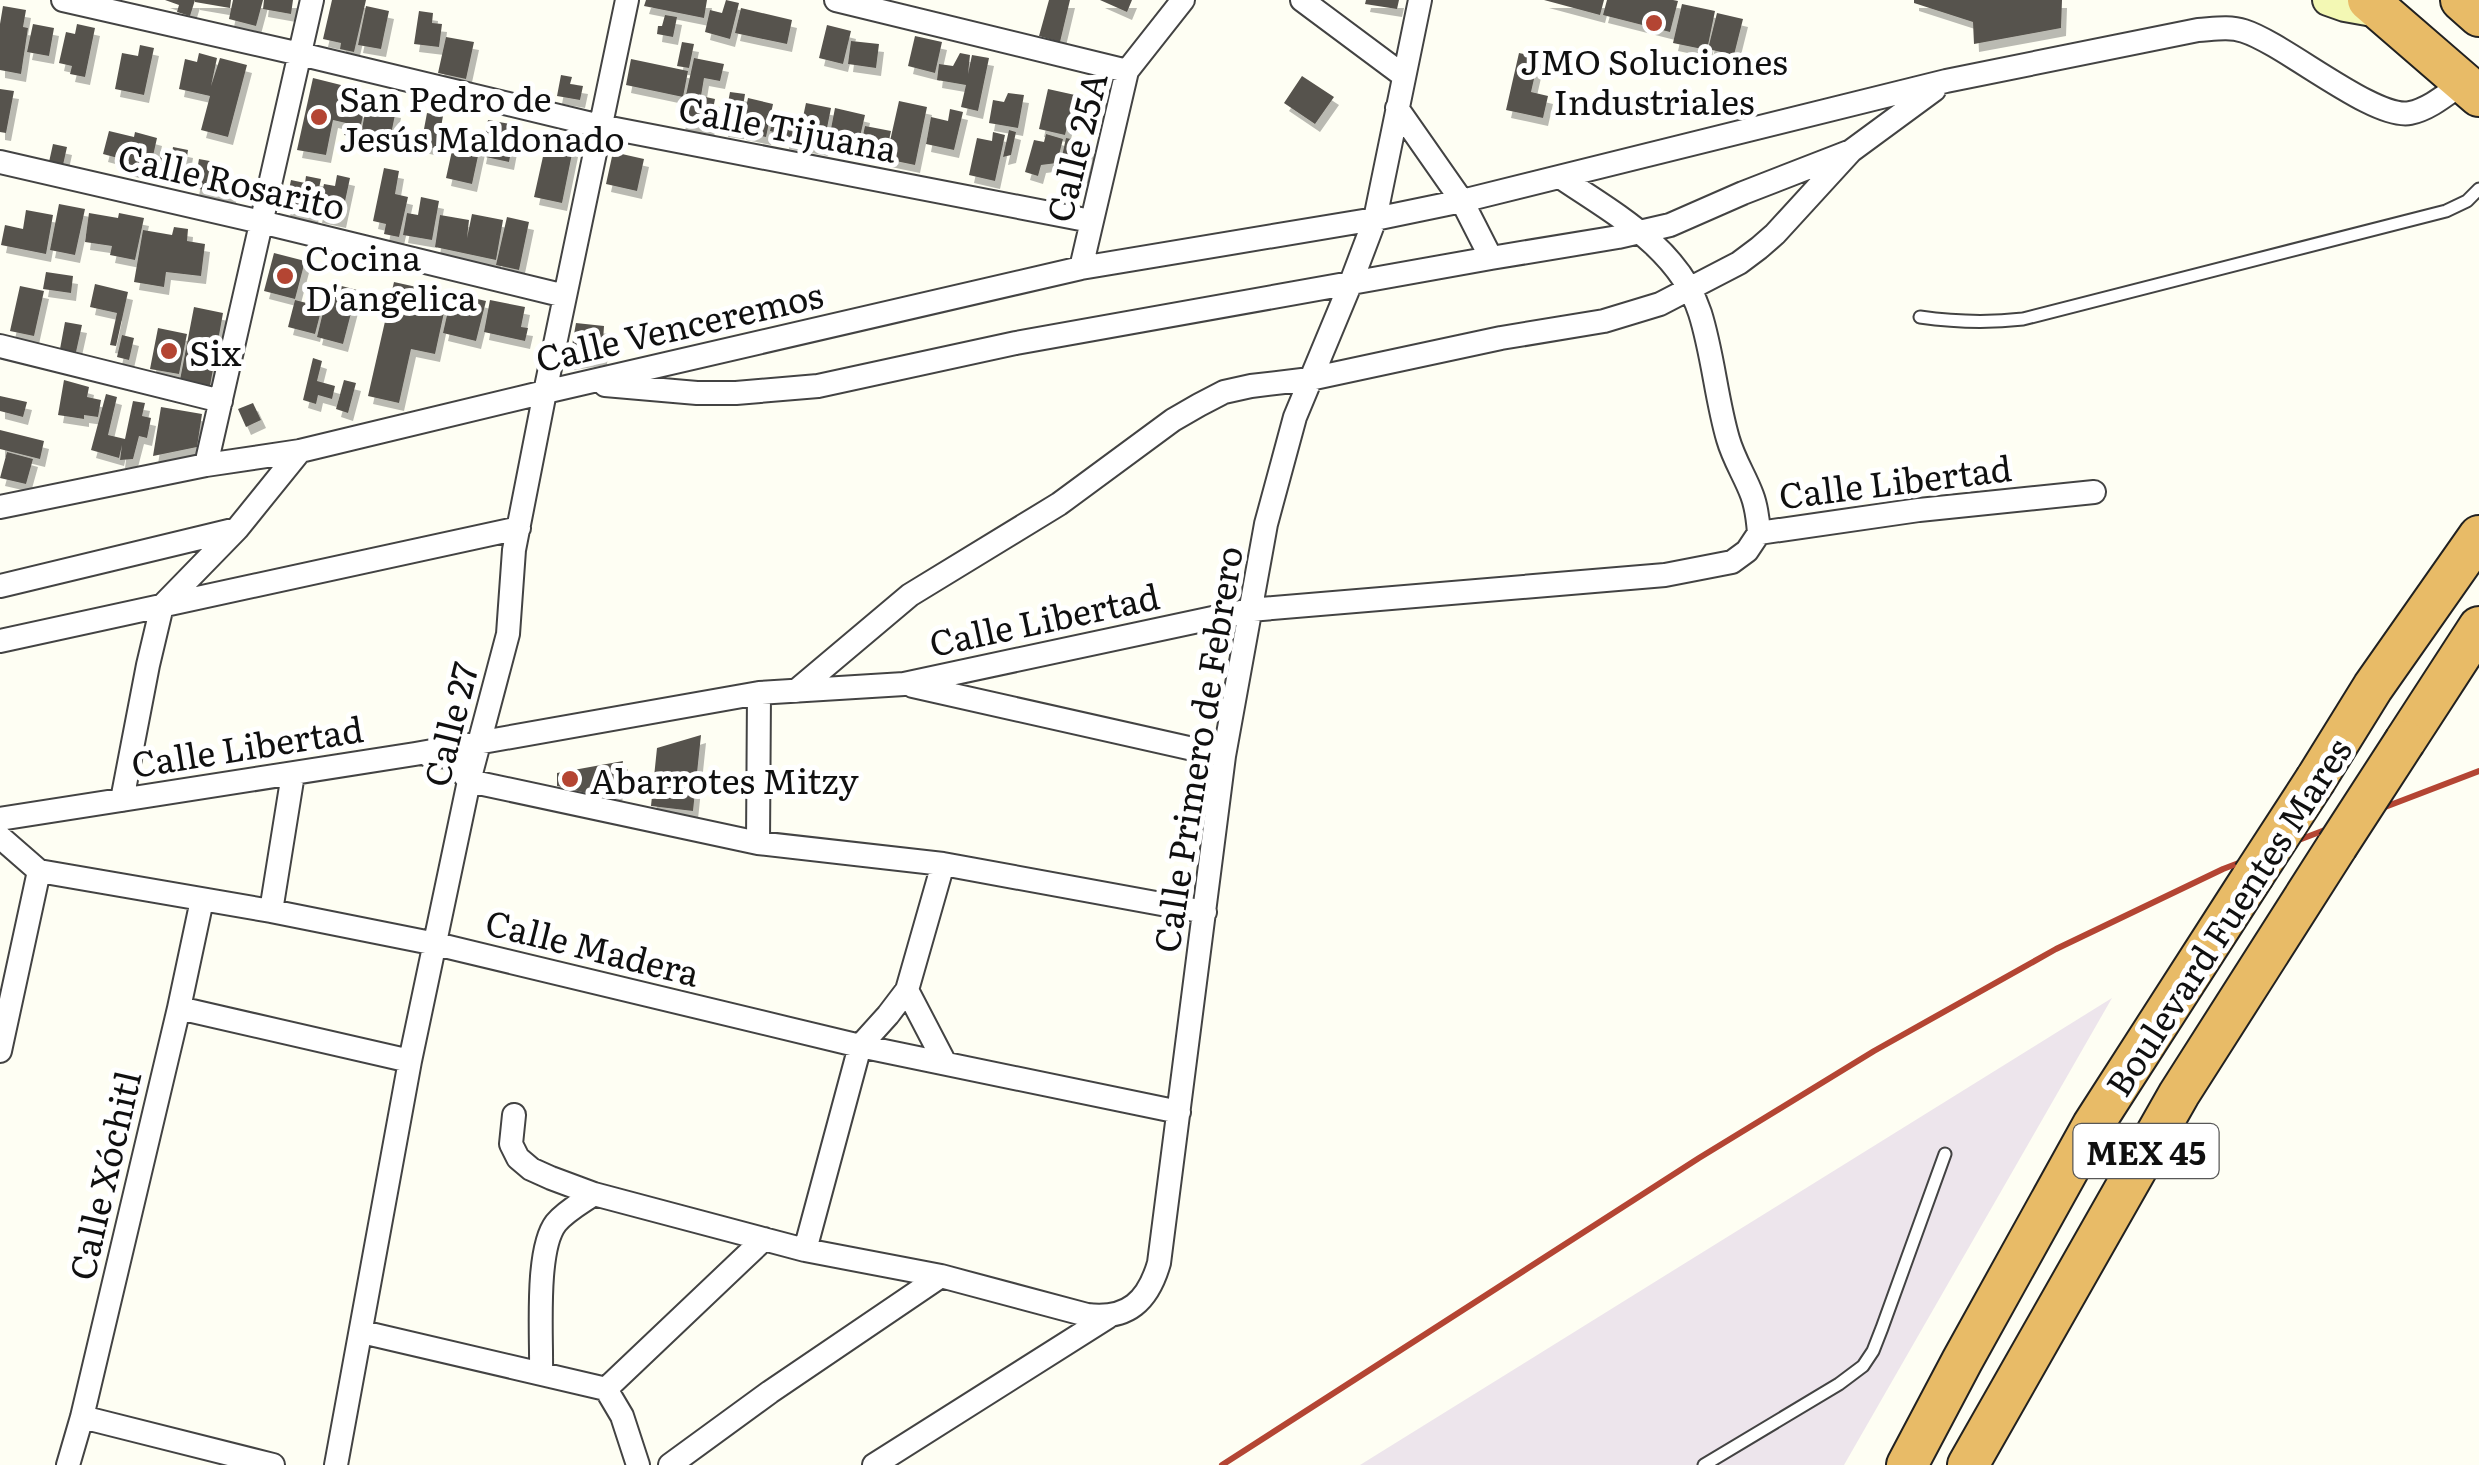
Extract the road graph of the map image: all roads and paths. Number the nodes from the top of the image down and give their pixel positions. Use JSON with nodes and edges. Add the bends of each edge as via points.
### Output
{"nodes":[{"id":1,"x":63,"y":0,"type":"edge"},
{"id":2,"x":312,"y":0,"type":"edge"},
{"id":3,"x":627,"y":0,"type":"edge"},
{"id":4,"x":836,"y":0,"type":"edge"},
{"id":5,"x":1183,"y":0,"type":"edge"},
{"id":6,"x":1302,"y":0,"type":"edge"},
{"id":7,"x":1420,"y":0,"type":"edge"},
{"id":8,"x":2328,"y":0,"type":"edge"},
{"id":9,"x":2464,"y":0,"type":"edge"},
{"id":10,"x":2479,"y":4,"type":"edge"},
{"id":11,"x":2376,"y":7,"type":"edge"},
{"id":12,"x":2479,"y":16,"type":"edge"},
{"id":13,"x":300,"y":54,"type":"junction"},
{"id":14,"x":1128,"y":71,"type":"junction"},
{"id":15,"x":1404,"y":76,"type":"junction"},
{"id":16,"x":1946,"y":81,"type":"junction"},
{"id":17,"x":2472,"y":89,"type":"edge"},
{"id":18,"x":1397,"y":108,"type":"junction"},
{"id":19,"x":600,"y":126,"type":"junction"},
{"id":20,"x":1851,"y":151,"type":"junction"},
{"id":21,"x":0,"y":162,"type":"edge"},
{"id":22,"x":1560,"y":177,"type":"junction"},
{"id":23,"x":2479,"y":190,"type":"edge"},
{"id":24,"x":1462,"y":202,"type":"junction"},
{"id":25,"x":1374,"y":219,"type":"junction"},
{"id":26,"x":1091,"y":221,"type":"junction"},
{"id":27,"x":261,"y":222,"type":"junction"},
{"id":28,"x":1641,"y":232,"type":"junction"},
{"id":29,"x":1491,"y":258,"type":"junction"},
{"id":30,"x":1080,"y":268,"type":"junction"},
{"id":31,"x":1350,"y":285,"type":"junction"},
{"id":32,"x":1690,"y":290,"type":"junction"},
{"id":33,"x":565,"y":296,"type":"junction"},
{"id":34,"x":1920,"y":318,"type":"dead end"},
{"id":35,"x":0,"y":346,"type":"edge"},
{"id":36,"x":1310,"y":378,"type":"junction"},
{"id":37,"x":583,"y":383,"type":"junction"},
{"id":38,"x":545,"y":392,"type":"junction"},
{"id":39,"x":221,"y":400,"type":"junction"},
{"id":40,"x":300,"y":451,"type":"junction"},
{"id":41,"x":206,"y":465,"type":"junction"},
{"id":42,"x":2094,"y":492,"type":"dead end"},
{"id":43,"x":6,"y":504,"type":"edge"},
{"id":44,"x":237,"y":528,"type":"junction"},
{"id":45,"x":519,"y":528,"type":"junction"},
{"id":46,"x":1759,"y":533,"type":"junction"},
{"id":47,"x":2479,"y":536,"type":"edge"},
{"id":48,"x":0,"y":586,"type":"edge"},
{"id":49,"x":162,"y":606,"type":"junction"},
{"id":50,"x":1250,"y":610,"type":"junction"},
{"id":51,"x":2479,"y":627,"type":"edge"},
{"id":52,"x":0,"y":641,"type":"edge"},
{"id":53,"x":904,"y":684,"type":"junction"},
{"id":54,"x":796,"y":691,"type":"junction"},
{"id":55,"x":759,"y":693,"type":"junction"},
{"id":56,"x":479,"y":742,"type":"junction"},
{"id":57,"x":414,"y":754,"type":"junction"},
{"id":58,"x":1224,"y":756,"type":"junction"},
{"id":59,"x":292,"y":774,"type":"junction"},
{"id":60,"x":469,"y":781,"type":"junction"},
{"id":61,"x":122,"y":800,"type":"junction"},
{"id":62,"x":0,"y":819,"type":"edge"},
{"id":63,"x":0,"y":837,"type":"edge"},
{"id":64,"x":758,"y":844,"type":"junction"},
{"id":65,"x":943,"y":864,"type":"junction"},
{"id":66,"x":38,"y":871,"type":"junction"},
{"id":67,"x":202,"y":900,"type":"junction"},
{"id":68,"x":272,"y":911,"type":"junction"},
{"id":69,"x":1205,"y":912,"type":"junction"},
{"id":70,"x":436,"y":944,"type":"junction"},
{"id":71,"x":907,"y":990,"type":"junction"},
{"id":72,"x":179,"y":1008,"type":"junction"},
{"id":73,"x":860,"y":1046,"type":"junction"},
{"id":74,"x":0,"y":1051,"type":"edge"},
{"id":75,"x":410,"y":1061,"type":"junction"},
{"id":76,"x":945,"y":1063,"type":"junction"},
{"id":77,"x":1180,"y":1112,"type":"junction"},
{"id":78,"x":514,"y":1115,"type":"dead end"},
{"id":79,"x":1945,"y":1154,"type":"dead end"},
{"id":80,"x":594,"y":1194,"type":"junction"},
{"id":81,"x":764,"y":1239,"type":"junction"},
{"id":82,"x":805,"y":1250,"type":"junction"},
{"id":83,"x":941,"y":1276,"type":"junction"},
{"id":84,"x":1108,"y":1318,"type":"junction"},
{"id":85,"x":362,"y":1332,"type":"junction"},
{"id":86,"x":541,"y":1373,"type":"junction"},
{"id":87,"x":606,"y":1389,"type":"junction"},
{"id":88,"x":82,"y":1417,"type":"junction"},
{"id":89,"x":68,"y":1465,"type":"edge"},
{"id":90,"x":273,"y":1465,"type":"edge"},
{"id":91,"x":336,"y":1465,"type":"edge"},
{"id":92,"x":638,"y":1465,"type":"edge"},
{"id":93,"x":670,"y":1465,"type":"edge"},
{"id":94,"x":874,"y":1465,"type":"edge"},
{"id":95,"x":1704,"y":1465,"type":"edge"},
{"id":96,"x":1908,"y":1465,"type":"edge"},
{"id":97,"x":1968,"y":1465,"type":"edge"}],
"edges":[{"from":1,"to":13,"type":"street","name":"Calle Tijuana"},
{"from":2,"to":13,"type":"street"},
{"from":3,"to":19,"type":"street","name":"Calle 27"},
{"from":4,"to":14,"type":"street"},
{"from":5,"to":14,"type":"street","name":"Calle 25A"},
{"from":6,"to":15,"type":"street"},
{"from":7,"to":15,"type":"street","name":"Calle Primero de Febrero"},
{"from":8,"to":11,"type":"street"},
{"from":9,"to":10,"type":"highway"},
{"from":9,"to":12,"type":"highway"},
{"from":11,"to":17,"type":"highway"},
{"from":13,"to":19,"type":"street","name":"Calle Tijuana"},
{"from":13,"to":27,"type":"street"},
{"from":14,"to":26,"type":"street","name":"Calle 25A"},
{"from":15,"to":18,"type":"street","name":"Calle Primero de Febrero"},
{"from":16,"to":17,"type":"street","name":"Calle Venceremos","via":[[2226,28],[2264,40],[2392,112],[2408,114]]},
{"from":16,"to":20,"type":"street"},
{"from":16,"to":22,"type":"street","name":"Calle Venceremos"},
{"from":18,"to":24,"type":"street"},
{"from":18,"to":25,"type":"street","name":"Calle Primero de Febrero"},
{"from":19,"to":26,"type":"street","name":"Calle Tijuana"},
{"from":19,"to":33,"type":"street","name":"Calle 27"},
{"from":20,"to":28,"type":"street"},
{"from":20,"to":32,"type":"street","via":[[1775,234]]},
{"from":21,"to":27,"type":"street","name":"Calle Rosarito"},
{"from":22,"to":24,"type":"street","name":"Calle Venceremos"},
{"from":22,"to":28,"type":"street"},
{"from":23,"to":34,"type":"lane","via":[[2446,211],[2023,319]]},
{"from":24,"to":25,"type":"street","name":"Calle Venceremos"},
{"from":24,"to":29,"type":"street"},
{"from":25,"to":30,"type":"street","name":"Calle Venceremos"},
{"from":25,"to":31,"type":"street","name":"Calle Primero de Febrero"},
{"from":26,"to":30,"type":"street","name":"Calle 25A"},
{"from":27,"to":33,"type":"street","name":"Calle Rosarito"},
{"from":27,"to":39,"type":"street"},
{"from":28,"to":29,"type":"street"},
{"from":28,"to":32,"type":"street"},
{"from":29,"to":31,"type":"street"},
{"from":30,"to":37,"type":"street","name":"Calle Venceremos"},
{"from":31,"to":36,"type":"street","name":"Calle Primero de Febrero"},
{"from":31,"to":37,"type":"street","via":[[818,386],[717,393]]},
{"from":32,"to":36,"type":"street","via":[[1604,321]]},
{"from":32,"to":46,"type":"street"},
{"from":33,"to":38,"type":"street","name":"Calle 27"},
{"from":35,"to":39,"type":"street"},
{"from":36,"to":50,"type":"street","name":"Calle Primero de Febrero","via":[[1281,463]]},
{"from":36,"to":54,"type":"street","via":[[1224,392],[1173,420],[1058,504],[910,595]]},
{"from":37,"to":38,"type":"street","name":"Calle Venceremos"},
{"from":38,"to":40,"type":"street","name":"Calle Venceremos"},
{"from":38,"to":45,"type":"street","name":"Calle 27"},
{"from":39,"to":41,"type":"street"},
{"from":40,"to":41,"type":"street","name":"Calle Venceremos"},
{"from":40,"to":44,"type":"street"},
{"from":41,"to":43,"type":"street","name":"Calle Venceremos"},
{"from":42,"to":46,"type":"street","name":"Calle Libertad"},
{"from":44,"to":48,"type":"street"},
{"from":44,"to":49,"type":"street"},
{"from":45,"to":49,"type":"street"},
{"from":45,"to":56,"type":"street","name":"Calle 27","via":[[508,634]]},
{"from":46,"to":50,"type":"street","name":"Calle Libertad","via":[[1732,562],[1666,575]]},
{"from":47,"to":96,"type":"highway","name":"Boulevard Fuentes Mares","number":"MEX 45","bridge":true,"via":[[2373,687],[2094,1125]]},
{"from":49,"to":52,"type":"street"},
{"from":49,"to":61,"type":"street"},
{"from":50,"to":53,"type":"street","name":"Calle Libertad"},
{"from":50,"to":58,"type":"street","name":"Calle Primero de Febrero"},
{"from":51,"to":97,"type":"highway","name":"Boulevard Fuentes Mares","number":"MEX 45","bridge":true,"via":[[2179,1094]]},
{"from":53,"to":54,"type":"street","name":"Calle Libertad"},
{"from":53,"to":58,"type":"street"},
{"from":54,"to":55,"type":"street","name":"Calle Libertad"},
{"from":55,"to":56,"type":"street","name":"Calle Libertad"},
{"from":55,"to":64,"type":"street"},
{"from":56,"to":57,"type":"street","name":"Calle Libertad"},
{"from":56,"to":60,"type":"street","name":"Calle 27"},
{"from":57,"to":59,"type":"street","name":"Calle Libertad"},
{"from":57,"to":60,"type":"street","via":[[450,757]]},
{"from":58,"to":69,"type":"street","name":"Calle Primero de Febrero"},
{"from":59,"to":61,"type":"street","name":"Calle Libertad"},
{"from":59,"to":68,"type":"street"},
{"from":60,"to":64,"type":"street"},
{"from":60,"to":70,"type":"street","name":"Calle 27"},
{"from":61,"to":62,"type":"street","name":"Calle Libertad"},
{"from":63,"to":66,"type":"street"},
{"from":64,"to":65,"type":"street"},
{"from":65,"to":69,"type":"street"},
{"from":65,"to":71,"type":"street"},
{"from":66,"to":67,"type":"street","name":"Calle Madera"},
{"from":66,"to":74,"type":"street"},
{"from":67,"to":68,"type":"street","name":"Calle Madera"},
{"from":67,"to":72,"type":"street","name":"Calle Xóchitl"},
{"from":68,"to":70,"type":"street","name":"Calle Madera"},
{"from":69,"to":77,"type":"street","name":"Calle Primero de Febrero"},
{"from":70,"to":73,"type":"street","name":"Calle Madera"},
{"from":70,"to":75,"type":"street","name":"Calle 27"},
{"from":71,"to":73,"type":"street"},
{"from":71,"to":76,"type":"street"},
{"from":72,"to":75,"type":"street"},
{"from":72,"to":88,"type":"street","name":"Calle Xóchitl"},
{"from":73,"to":76,"type":"street","name":"Calle Madera"},
{"from":73,"to":82,"type":"street"},
{"from":75,"to":85,"type":"street","name":"Calle 27"},
{"from":76,"to":77,"type":"street","name":"Calle Madera"},
{"from":77,"to":84,"type":"street","name":"Calle Primero de Febrero","via":[[1153,1284],[1125,1312]]},
{"from":78,"to":80,"type":"street","via":[[518,1158]]},
{"from":79,"to":95,"type":"lane","via":[[1862,1366]]},
{"from":80,"to":81,"type":"street"},
{"from":80,"to":86,"type":"street","via":[[548,1236]]},
{"from":81,"to":82,"type":"street"},
{"from":81,"to":87,"type":"street"},
{"from":82,"to":83,"type":"street"},
{"from":83,"to":84,"type":"street"},
{"from":83,"to":93,"type":"street"},
{"from":84,"to":94,"type":"street"},
{"from":85,"to":86,"type":"street"},
{"from":85,"to":91,"type":"street","name":"Calle 27"},
{"from":86,"to":87,"type":"street"},
{"from":87,"to":92,"type":"street"},
{"from":88,"to":89,"type":"street","name":"Calle Xóchitl"},
{"from":88,"to":90,"type":"street"}]}
